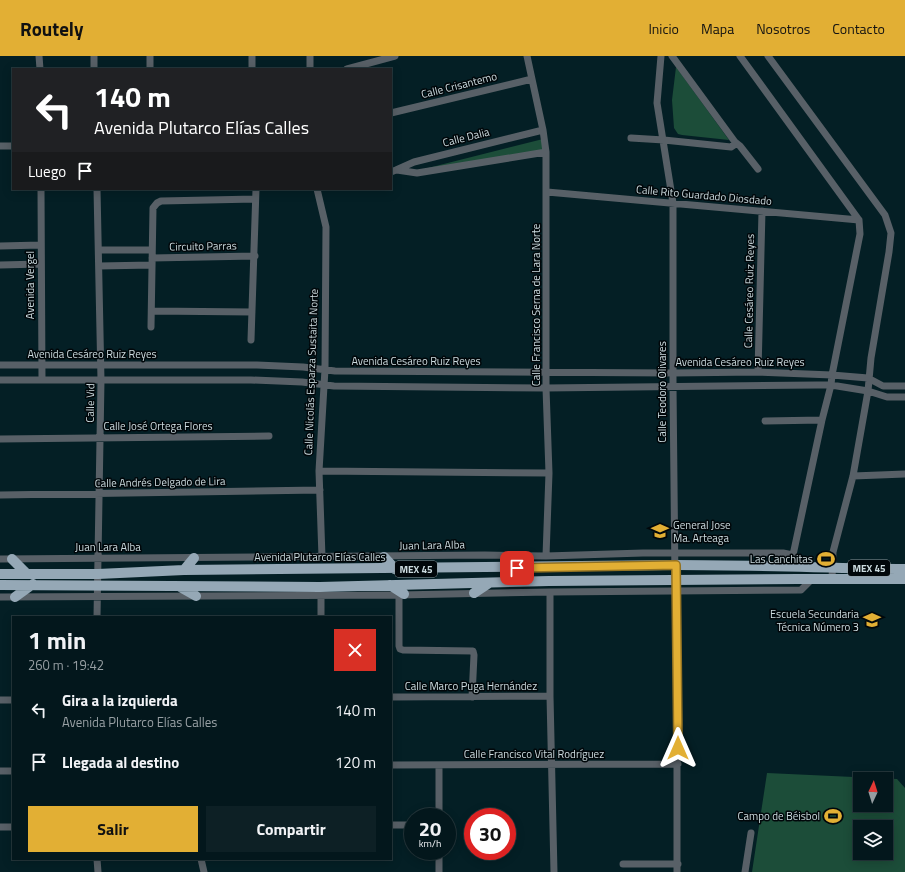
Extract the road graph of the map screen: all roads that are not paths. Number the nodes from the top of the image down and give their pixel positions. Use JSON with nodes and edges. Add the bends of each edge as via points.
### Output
{"nodes":[{"id":1,"x":40,"y":56,"type":"edge"},
{"id":2,"x":94,"y":56,"type":"edge"},
{"id":3,"x":150,"y":56,"type":"edge"},
{"id":4,"x":252,"y":56,"type":"edge"},
{"id":5,"x":310,"y":56,"type":"edge"},
{"id":6,"x":395,"y":56,"type":"edge"},
{"id":7,"x":528,"y":56,"type":"edge"},
{"id":8,"x":661,"y":56,"type":"edge"},
{"id":9,"x":672,"y":56,"type":"edge"},
{"id":10,"x":740,"y":56,"type":"edge"},
{"id":11,"x":768,"y":56,"type":"edge"},
{"id":12,"x":40,"y":68,"type":"edge"},
{"id":13,"x":94,"y":68,"type":"edge"},
{"id":14,"x":150,"y":68,"type":"edge"},
{"id":15,"x":252,"y":68,"type":"edge"},
{"id":16,"x":310,"y":68,"type":"edge"},
{"id":17,"x":351,"y":68,"type":"edge"},
{"id":18,"x":532,"y":78,"type":"junction"},
{"id":19,"x":392,"y":113,"type":"edge"},
{"id":20,"x":543,"y":130,"type":"junction"},
{"id":21,"x":631,"y":138,"type":"dead end"},
{"id":22,"x":664,"y":140,"type":"junction"},
{"id":23,"x":735,"y":142,"type":"junction"},
{"id":24,"x":0,"y":146,"type":"edge"},
{"id":25,"x":12,"y":146,"type":"edge"},
{"id":26,"x":546,"y":152,"type":"junction"},
{"id":27,"x":758,"y":169,"type":"dead end"},
{"id":28,"x":394,"y":171,"type":"edge"},
{"id":29,"x":41,"y":190,"type":"edge"},
{"id":30,"x":97,"y":190,"type":"edge"},
{"id":31,"x":256,"y":190,"type":"edge"},
{"id":32,"x":316,"y":190,"type":"edge"},
{"id":33,"x":547,"y":192,"type":"junction"},
{"id":34,"x":256,"y":199,"type":"junction"},
{"id":35,"x":673,"y":203,"type":"junction"},
{"id":36,"x":762,"y":211,"type":"junction"},
{"id":37,"x":859,"y":220,"type":"junction"},
{"id":38,"x":41,"y":245,"type":"junction"},
{"id":39,"x":0,"y":246,"type":"edge"},
{"id":40,"x":99,"y":250,"type":"junction"},
{"id":41,"x":152,"y":250,"type":"junction"},
{"id":42,"x":255,"y":256,"type":"junction"},
{"id":43,"x":152,"y":262,"type":"junction"},
{"id":44,"x":41,"y":264,"type":"junction"},
{"id":45,"x":0,"y":266,"type":"edge"},
{"id":46,"x":99,"y":266,"type":"junction"},
{"id":47,"x":152,"y":311,"type":"junction"},
{"id":48,"x":252,"y":312,"type":"junction"},
{"id":49,"x":151,"y":327,"type":"dead end"},
{"id":50,"x":251,"y":340,"type":"dead end"},
{"id":51,"x":0,"y":365,"type":"edge"},
{"id":52,"x":41,"y":365,"type":"junction"},
{"id":53,"x":101,"y":365,"type":"junction"},
{"id":54,"x":325,"y":369,"type":"junction"},
{"id":55,"x":547,"y":372,"type":"junction"},
{"id":56,"x":758,"y":372,"type":"junction"},
{"id":57,"x":673,"y":373,"type":"junction"},
{"id":58,"x":832,"y":375,"type":"junction"},
{"id":59,"x":868,"y":378,"type":"junction"},
{"id":60,"x":0,"y":380,"type":"edge"},
{"id":61,"x":42,"y":380,"type":"junction"},
{"id":62,"x":101,"y":380,"type":"junction"},
{"id":63,"x":324,"y":385,"type":"junction"},
{"id":64,"x":831,"y":385,"type":"junction"},
{"id":65,"x":673,"y":386,"type":"junction"},
{"id":66,"x":905,"y":386,"type":"edge"},
{"id":67,"x":546,"y":388,"type":"junction"},
{"id":68,"x":868,"y":391,"type":"junction"},
{"id":69,"x":905,"y":397,"type":"edge"},
{"id":70,"x":765,"y":420,"type":"dead end"},
{"id":71,"x":822,"y":420,"type":"junction"},
{"id":72,"x":269,"y":436,"type":"dead end"},
{"id":73,"x":100,"y":437,"type":"junction"},
{"id":74,"x":0,"y":439,"type":"edge"},
{"id":75,"x":319,"y":471,"type":"junction"},
{"id":76,"x":549,"y":473,"type":"junction"},
{"id":77,"x":905,"y":474,"type":"edge"},
{"id":78,"x":853,"y":476,"type":"junction"},
{"id":79,"x":320,"y":490,"type":"junction"},
{"id":80,"x":99,"y":494,"type":"junction"},
{"id":81,"x":0,"y":495,"type":"edge"},
{"id":82,"x":675,"y":554,"type":"junction"},
{"id":83,"x":485,"y":555,"type":"junction"},
{"id":84,"x":793,"y":555,"type":"junction"},
{"id":85,"x":546,"y":556,"type":"junction"},
{"id":86,"x":322,"y":557,"type":"junction"},
{"id":87,"x":384,"y":557,"type":"junction"},
{"id":88,"x":98,"y":558,"type":"junction"},
{"id":89,"x":194,"y":558,"type":"junction"},
{"id":90,"x":0,"y":559,"type":"edge"},
{"id":91,"x":12,"y":559,"type":"junction"},
{"id":92,"x":676,"y":565,"type":"junction"},
{"id":93,"x":485,"y":568,"type":"junction"},
{"id":94,"x":812,"y":568,"type":"junction"},
{"id":95,"x":832,"y":568,"type":"junction"},
{"id":96,"x":395,"y":569,"type":"junction"},
{"id":97,"x":905,"y":569,"type":"edge"},
{"id":98,"x":184,"y":570,"type":"junction"},
{"id":99,"x":0,"y":574,"type":"edge"},
{"id":100,"x":27,"y":574,"type":"junction"},
{"id":101,"x":98,"y":574,"type":"junction"},
{"id":102,"x":812,"y":579,"type":"junction"},
{"id":103,"x":832,"y":579,"type":"junction"},
{"id":104,"x":905,"y":579,"type":"edge"},
{"id":105,"x":675,"y":580,"type":"junction"},
{"id":106,"x":490,"y":583,"type":"junction"},
{"id":107,"x":33,"y":584,"type":"junction"},
{"id":108,"x":98,"y":584,"type":"junction"},
{"id":109,"x":0,"y":585,"type":"edge"},
{"id":110,"x":390,"y":585,"type":"junction"},
{"id":111,"x":178,"y":586,"type":"junction"},
{"id":112,"x":677,"y":591,"type":"junction"},
{"id":113,"x":550,"y":592,"type":"junction"},
{"id":114,"x":474,"y":593,"type":"junction"},
{"id":115,"x":321,"y":595,"type":"junction"},
{"id":116,"x":401,"y":595,"type":"junction"},
{"id":117,"x":97,"y":596,"type":"junction"},
{"id":118,"x":196,"y":596,"type":"junction"},
{"id":119,"x":0,"y":597,"type":"edge"},
{"id":120,"x":15,"y":597,"type":"junction"},
{"id":121,"x":97,"y":616,"type":"edge"},
{"id":122,"x":321,"y":616,"type":"edge"},
{"id":123,"x":550,"y":696,"type":"junction"},
{"id":124,"x":392,"y":697,"type":"edge"},
{"id":125,"x":472,"y":697,"type":"junction"},
{"id":126,"x":0,"y":700,"type":"edge"},
{"id":127,"x":12,"y":700,"type":"edge"},
{"id":128,"x":678,"y":764,"type":"junction"},
{"id":129,"x":392,"y":765,"type":"edge"},
{"id":130,"x":439,"y":765,"type":"junction"},
{"id":131,"x":551,"y":765,"type":"junction"},
{"id":132,"x":0,"y":771,"type":"edge"},
{"id":133,"x":12,"y":771,"type":"edge"},
{"id":134,"x":439,"y":808,"type":"edge"},
{"id":135,"x":392,"y":825,"type":"edge"},
{"id":136,"x":404,"y":825,"type":"edge"},
{"id":137,"x":0,"y":827,"type":"edge"},
{"id":138,"x":12,"y":828,"type":"edge"},
{"id":139,"x":751,"y":833,"type":"dead end"},
{"id":140,"x":97,"y":860,"type":"edge"},
{"id":141,"x":201,"y":860,"type":"edge"},
{"id":142,"x":439,"y":860,"type":"edge"},
{"id":143,"x":623,"y":864,"type":"dead end"},
{"id":144,"x":678,"y":864,"type":"junction"},
{"id":145,"x":98,"y":872,"type":"edge"},
{"id":146,"x":204,"y":872,"type":"edge"},
{"id":147,"x":439,"y":872,"type":"edge"},
{"id":148,"x":554,"y":872,"type":"edge"},
{"id":149,"x":677,"y":872,"type":"edge"},
{"id":150,"x":745,"y":872,"type":"edge"}],
"edges":[{"from":1,"to":12,"type":"street"},
{"from":2,"to":13,"type":"street"},
{"from":3,"to":14,"type":"street"},
{"from":4,"to":15,"type":"street"},
{"from":5,"to":16,"type":"street"},
{"from":6,"to":17,"type":"street"},
{"from":7,"to":18,"type":"street","name":"Calle Francisco Serna de Lara Norte"},
{"from":8,"to":22,"type":"street","name":"Calle Teodoro Olivares","via":[[658,103]]},
{"from":9,"to":23,"type":"street"},
{"from":10,"to":37,"type":"street"},
{"from":11,"to":59,"type":"street","via":[[885,215],[891,233]]},
{"from":18,"to":19,"type":"street","name":"Calle Crisantemo"},
{"from":18,"to":20,"type":"street","name":"Calle Francisco Serna de Lara Norte"},
{"from":20,"to":26,"type":"street","name":"Calle Francisco Serna de Lara Norte"},
{"from":20,"to":28,"type":"street","name":"Calle Dalia","via":[[414,162]]},
{"from":21,"to":22,"type":"street"},
{"from":22,"to":23,"type":"street","via":[[731,147]]},
{"from":22,"to":35,"type":"street","name":"Calle Teodoro Olivares"},
{"from":23,"to":27,"type":"street"},
{"from":24,"to":25,"type":"street"},
{"from":26,"to":28,"type":"street","name":"Calle Dalia","via":[[417,173]]},
{"from":26,"to":33,"type":"street","name":"Calle Francisco Serna de Lara Norte"},
{"from":29,"to":38,"type":"street","name":"Avenida Vergel"},
{"from":30,"to":40,"type":"street","name":"Calle Vid"},
{"from":31,"to":34,"type":"street"},
{"from":32,"to":54,"type":"street","name":"Calle Nicolás Esparza Sustaita Norte","via":[[326,227]]},
{"from":33,"to":35,"type":"street","name":"Calle Rito Guardado Diosdado"},
{"from":33,"to":55,"type":"street","name":"Calle Francisco Serna de Lara Norte"},
{"from":34,"to":41,"type":"street","via":[[159,202],[154,208]]},
{"from":34,"to":42,"type":"street"},
{"from":35,"to":36,"type":"street","name":"Calle Rito Guardado Diosdado"},
{"from":35,"to":57,"type":"street","name":"Calle Teodoro Olivares"},
{"from":36,"to":37,"type":"street","name":"Calle Rito Guardado Diosdado"},
{"from":36,"to":56,"type":"street","name":"Calle Cesáreo Ruiz Reyes"},
{"from":37,"to":58,"type":"street","via":[[860,234]]},
{"from":38,"to":39,"type":"street"},
{"from":38,"to":44,"type":"street","name":"Avenida Vergel"},
{"from":40,"to":41,"type":"street"},
{"from":40,"to":46,"type":"street","name":"Calle Vid"},
{"from":41,"to":43,"type":"street"},
{"from":42,"to":43,"type":"street","name":"Circuito Parras"},
{"from":42,"to":48,"type":"street"},
{"from":43,"to":46,"type":"street","name":"Circuito Parras"},
{"from":43,"to":47,"type":"street"},
{"from":44,"to":45,"type":"street"},
{"from":44,"to":52,"type":"street","name":"Avenida Vergel"},
{"from":46,"to":53,"type":"street","name":"Calle Vid"},
{"from":47,"to":48,"type":"street"},
{"from":47,"to":49,"type":"street"},
{"from":48,"to":50,"type":"street"},
{"from":51,"to":52,"type":"street","name":"Avenida Cesáreo Ruiz Reyes"},
{"from":52,"to":53,"type":"street","name":"Avenida Cesáreo Ruiz Reyes"},
{"from":52,"to":61,"type":"street","name":"Avenida Vergel"},
{"from":53,"to":54,"type":"street","name":"Avenida Cesáreo Ruiz Reyes","via":[[257,365]]},
{"from":53,"to":62,"type":"street","name":"Calle Vid"},
{"from":54,"to":55,"type":"street","name":"Avenida Cesáreo Ruiz Reyes"},
{"from":54,"to":63,"type":"street","name":"Calle Nicolás Esparza Sustaita Norte"},
{"from":55,"to":57,"type":"street","name":"Avenida Cesáreo Ruiz Reyes"},
{"from":55,"to":67,"type":"street","name":"Calle Francisco Serna de Lara Norte"},
{"from":56,"to":57,"type":"street","name":"Avenida Cesáreo Ruiz Reyes"},
{"from":56,"to":58,"type":"street","name":"Avenida Cesáreo Ruiz Reyes"},
{"from":57,"to":65,"type":"street","name":"Calle Teodoro Olivares"},
{"from":58,"to":59,"type":"street","name":"Avenida Cesáreo Ruiz Reyes"},
{"from":58,"to":64,"type":"street"},
{"from":59,"to":66,"type":"street","name":"Avenida Cesáreo Ruiz Reyes","via":[[883,386]]},
{"from":59,"to":68,"type":"street"},
{"from":60,"to":61,"type":"street","name":"Avenida Cesáreo Ruiz Reyes"},
{"from":61,"to":62,"type":"street","name":"Avenida Cesáreo Ruiz Reyes"},
{"from":62,"to":63,"type":"street","name":"Avenida Cesáreo Ruiz Reyes","via":[[250,380]]},
{"from":62,"to":73,"type":"street","name":"Calle Vid"},
{"from":63,"to":67,"type":"street","name":"Avenida Cesáreo Ruiz Reyes"},
{"from":63,"to":75,"type":"street","name":"Calle Nicolás Esparza Sustaita Norte"},
{"from":64,"to":65,"type":"street","name":"Avenida Cesáreo Ruiz Reyes"},
{"from":64,"to":68,"type":"street","name":"Avenida Cesáreo Ruiz Reyes"},
{"from":64,"to":71,"type":"street"},
{"from":65,"to":67,"type":"street","name":"Avenida Cesáreo Ruiz Reyes"},
{"from":65,"to":82,"type":"street","name":"Calle Teodoro Olivares"},
{"from":67,"to":76,"type":"street","name":"Calle Francisco Serna de Lara Norte"},
{"from":68,"to":69,"type":"street","name":"Avenida Cesáreo Ruiz Reyes","via":[[887,397]]},
{"from":68,"to":78,"type":"street"},
{"from":70,"to":71,"type":"street"},
{"from":71,"to":84,"type":"street"},
{"from":72,"to":73,"type":"street","name":"Calle José Ortega Flores"},
{"from":73,"to":74,"type":"street","name":"Calle José Ortega Flores"},
{"from":73,"to":80,"type":"street","name":"Calle Vid"},
{"from":75,"to":76,"type":"street"},
{"from":75,"to":79,"type":"street","name":"Calle Nicolás Esparza Sustaita Norte"},
{"from":76,"to":85,"type":"street","name":"Calle Francisco Serna de Lara Norte"},
{"from":77,"to":78,"type":"street"},
{"from":78,"to":95,"type":"street","via":[[833,552]]},
{"from":79,"to":80,"type":"street","name":"Calle Andrés Delgado de Lira"},
{"from":79,"to":86,"type":"street","name":"Calle Nicolás Esparza Sustaita Norte"},
{"from":80,"to":81,"type":"street","name":"Calle Andrés Delgado de Lira"},
{"from":80,"to":88,"type":"street","name":"Calle Vid"},
{"from":82,"to":84,"type":"street","name":"Juan Lara Alba"},
{"from":82,"to":85,"type":"street","name":"Juan Lara Alba"},
{"from":82,"to":92,"type":"street","name":"Calle Teodoro Olivares"},
{"from":83,"to":85,"type":"street","name":"Juan Lara Alba"},
{"from":83,"to":87,"type":"street","name":"Juan Lara Alba"},
{"from":83,"to":93,"type":"street"},
{"from":84,"to":94,"type":"street","name":"Juan Lara Alba"},
{"from":86,"to":87,"type":"street","name":"Juan Lara Alba"},
{"from":86,"to":89,"type":"street","name":"Juan Lara Alba"},
{"from":87,"to":96,"type":"main road"},
{"from":88,"to":89,"type":"street","name":"Juan Lara Alba"},
{"from":88,"to":91,"type":"street","name":"Juan Lara Alba"},
{"from":88,"to":101,"type":"street","name":"Calle Vid"},
{"from":89,"to":98,"type":"main road"},
{"from":90,"to":91,"type":"street","name":"Juan Lara Alba"},
{"from":91,"to":100,"type":"main road"},
{"from":92,"to":93,"type":"main road","name":"Avenida Plutarco Elías Calles","number":"MEX 45"},
{"from":92,"to":94,"type":"main road","name":"Avenida Plutarco Elías Calles","number":"MEX 45"},
{"from":92,"to":105,"type":"street","name":"Calle Teodoro Olivares"},
{"from":93,"to":96,"type":"main road","name":"Avenida Plutarco Elías Calles","number":"MEX 45"},
{"from":94,"to":95,"type":"main road","name":"Avenida Plutarco Elías Calles","number":"MEX 45"},
{"from":95,"to":97,"type":"main road","name":"Avenida Plutarco Elías Calles","number":"MEX 45"},
{"from":95,"to":103,"type":"street"},
{"from":96,"to":98,"type":"main road","name":"Avenida Plutarco Elías Calles","number":"MEX 45"},
{"from":98,"to":101,"type":"main road","name":"Avenida Plutarco Elías Calles","number":"MEX 45"},
{"from":99,"to":100,"type":"main road","name":"Avenida Plutarco Elías Calles","number":"MEX 45"},
{"from":100,"to":101,"type":"main road","name":"Avenida Plutarco Elías Calles","number":"MEX 45"},
{"from":101,"to":108,"type":"street","name":"Calle Vid"},
{"from":102,"to":103,"type":"main road","number":"MEX 45"},
{"from":102,"to":105,"type":"main road","number":"MEX 45"},
{"from":102,"to":112,"type":"street","via":[[801,590]]},
{"from":103,"to":104,"type":"main road","number":"MEX 45"},
{"from":105,"to":106,"type":"main road","number":"MEX 45"},
{"from":105,"to":112,"type":"street","name":"Calle Teodoro Olivares"},
{"from":106,"to":110,"type":"main road","number":"MEX 45"},
{"from":106,"to":114,"type":"main road"},
{"from":107,"to":108,"type":"main road","number":"MEX 45"},
{"from":107,"to":109,"type":"main road","number":"MEX 45"},
{"from":107,"to":120,"type":"main road"},
{"from":108,"to":111,"type":"main road","number":"MEX 45"},
{"from":108,"to":117,"type":"street","name":"Calle Vid"},
{"from":110,"to":111,"type":"main road","number":"MEX 45"},
{"from":110,"to":116,"type":"main road"},
{"from":111,"to":118,"type":"main road"},
{"from":112,"to":113,"type":"street"},
{"from":112,"to":128,"type":"street","name":"Calle Teodoro Olivares"},
{"from":113,"to":114,"type":"street"},
{"from":113,"to":123,"type":"street"},
{"from":114,"to":116,"type":"street"},
{"from":115,"to":116,"type":"street"},
{"from":115,"to":118,"type":"street"},
{"from":115,"to":122,"type":"street"},
{"from":116,"to":125,"type":"street","via":[[400,649],[473,651]]},
{"from":117,"to":118,"type":"street"},
{"from":117,"to":120,"type":"street"},
{"from":117,"to":121,"type":"street","name":"Calle Vid"},
{"from":119,"to":120,"type":"street"},
{"from":123,"to":125,"type":"street","name":"Calle Marco Puga Hernández"},
{"from":123,"to":131,"type":"street"},
{"from":124,"to":125,"type":"street","name":"Calle Marco Puga Hernández"},
{"from":126,"to":127,"type":"street"},
{"from":128,"to":131,"type":"street","name":"Calle Francisco Vital Rodríguez"},
{"from":128,"to":144,"type":"street","name":"Calle Teodoro Olivares"},
{"from":129,"to":130,"type":"street","name":"Calle Francisco Vital Rodríguez"},
{"from":130,"to":131,"type":"street","name":"Calle Francisco Vital Rodríguez"},
{"from":130,"to":134,"type":"street"},
{"from":131,"to":148,"type":"street"},
{"from":132,"to":133,"type":"street"},
{"from":135,"to":136,"type":"street"},
{"from":137,"to":138,"type":"street"},
{"from":139,"to":150,"type":"street"},
{"from":140,"to":145,"type":"street"},
{"from":141,"to":146,"type":"street"},
{"from":142,"to":147,"type":"street"},
{"from":143,"to":144,"type":"street"},
{"from":144,"to":149,"type":"street","name":"Calle Teodoro Olivares"}]}
